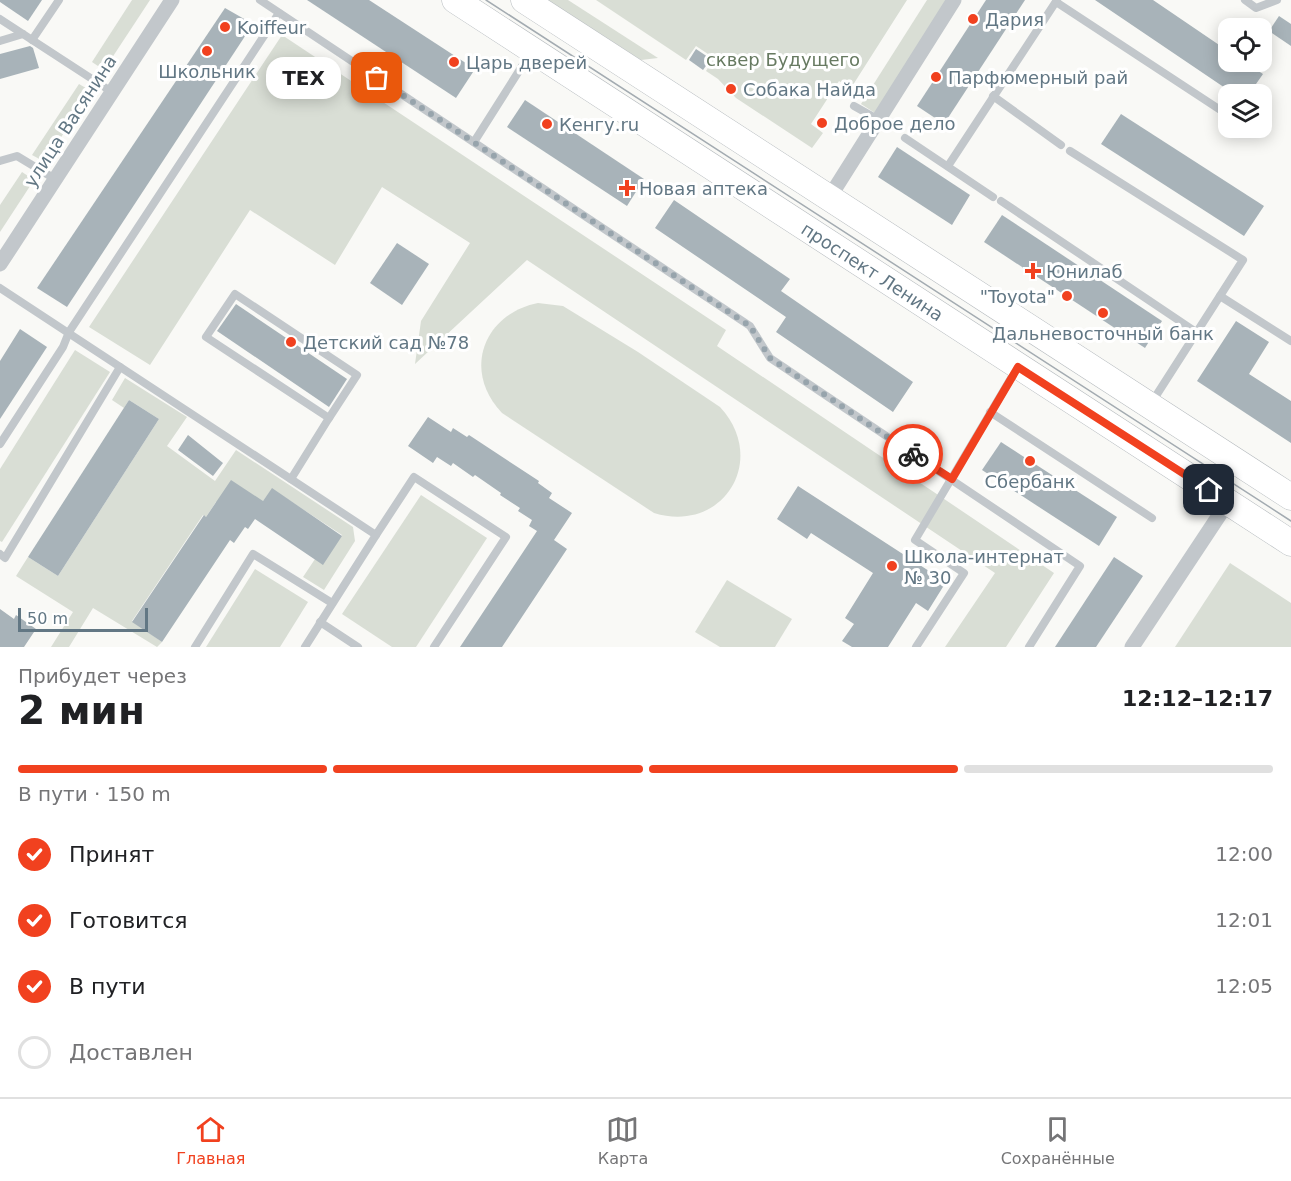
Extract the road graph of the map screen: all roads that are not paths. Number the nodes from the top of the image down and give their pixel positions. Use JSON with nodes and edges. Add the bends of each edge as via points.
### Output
{"nodes":[{"id":1,"x":59,"y":0,"type":"edge"},
{"id":2,"x":172,"y":0,"type":"edge"},
{"id":3,"x":260,"y":0,"type":"edge"},
{"id":4,"x":455,"y":0,"type":"edge"},
{"id":5,"x":524,"y":0,"type":"edge"},
{"id":6,"x":954,"y":0,"type":"edge"},
{"id":7,"x":1245,"y":0,"type":"edge"},
{"id":8,"x":1277,"y":0,"type":"edge"},
{"id":9,"x":1056,"y":1,"type":"edge"},
{"id":10,"x":279,"y":13,"type":"junction"},
{"id":11,"x":552,"y":18,"type":"junction"},
{"id":12,"x":0,"y":19,"type":"edge"},
{"id":13,"x":23,"y":34,"type":"junction"},
{"id":14,"x":32,"y":40,"type":"junction"},
{"id":15,"x":0,"y":41,"type":"edge"},
{"id":16,"x":532,"y":50,"type":"junction"},
{"id":17,"x":112,"y":92,"type":"junction"},
{"id":18,"x":993,"y":96,"type":"junction"},
{"id":19,"x":854,"y":105,"type":"dead end"},
{"id":20,"x":1218,"y":108,"type":"edge"},
{"id":21,"x":879,"y":120,"type":"junction"},
{"id":22,"x":905,"y":138,"type":"dead end"},
{"id":23,"x":474,"y":142,"type":"junction"},
{"id":24,"x":1060,"y":145,"type":"dead end"},
{"id":25,"x":1071,"y":151,"type":"dead end"},
{"id":26,"x":0,"y":161,"type":"edge"},
{"id":27,"x":948,"y":166,"type":"junction"},
{"id":28,"x":55,"y":179,"type":"junction"},
{"id":29,"x":829,"y":198,"type":"junction"},
{"id":30,"x":0,"y":264,"type":"edge"},
{"id":31,"x":0,"y":288,"type":"edge"},
{"id":32,"x":1220,"y":296,"type":"junction"},
{"id":33,"x":69,"y":332,"type":"junction"},
{"id":34,"x":1196,"y":332,"type":"junction"},
{"id":35,"x":1291,"y":341,"type":"edge"},
{"id":36,"x":120,"y":367,"type":"junction"},
{"id":37,"x":1018,"y":367,"type":"junction"},
{"id":38,"x":1150,"y":405,"type":"junction"},
{"id":39,"x":990,"y":412,"type":"junction"},
{"id":40,"x":329,"y":418,"type":"junction"},
{"id":41,"x":0,"y":444,"type":"edge"},
{"id":42,"x":1248,"y":469,"type":"junction"},
{"id":43,"x":291,"y":479,"type":"junction"},
{"id":44,"x":952,"y":479,"type":"junction"},
{"id":45,"x":1291,"y":497,"type":"edge"},
{"id":46,"x":1228,"y":502,"type":"junction"},
{"id":47,"x":1152,"y":518,"type":"dead end"},
{"id":48,"x":376,"y":535,"type":"junction"},
{"id":49,"x":1291,"y":543,"type":"edge"},
{"id":50,"x":0,"y":554,"type":"edge"},
{"id":51,"x":332,"y":603,"type":"junction"},
{"id":52,"x":320,"y":622,"type":"junction"},
{"id":53,"x":195,"y":647,"type":"edge"},
{"id":54,"x":305,"y":647,"type":"edge"},
{"id":55,"x":358,"y":647,"type":"edge"},
{"id":56,"x":434,"y":647,"type":"edge"},
{"id":57,"x":916,"y":647,"type":"edge"},
{"id":58,"x":1029,"y":647,"type":"edge"},
{"id":59,"x":1132,"y":647,"type":"edge"}],
"edges":[{"from":1,"to":14,"type":"lane"},
{"from":2,"to":17,"type":"street","name":"улица Васянина"},
{"from":3,"to":10,"type":"lane"},
{"from":4,"to":16,"type":"highway","name":"проспект Ленина"},
{"from":5,"to":11,"type":"highway"},
{"from":6,"to":21,"type":"street"},
{"from":7,"to":8,"type":"lane","via":[[1256,8]]},
{"from":9,"to":18,"type":"lane"},
{"from":9,"to":20,"type":"lane"},
{"from":10,"to":23,"type":"lane"},
{"from":10,"to":33,"type":"lane"},
{"from":11,"to":16,"type":"highway"},
{"from":11,"to":29,"type":"highway"},
{"from":12,"to":13,"type":"lane"},
{"from":13,"to":14,"type":"lane"},
{"from":13,"to":15,"type":"lane"},
{"from":14,"to":17,"type":"lane"},
{"from":16,"to":23,"type":"lane"},
{"from":16,"to":37,"type":"highway","name":"проспект Ленина"},
{"from":17,"to":28,"type":"street","name":"улица Васянина"},
{"from":18,"to":24,"type":"lane"},
{"from":18,"to":27,"type":"lane"},
{"from":19,"to":21,"type":"lane"},
{"from":21,"to":29,"type":"street"},
{"from":22,"to":27,"type":"lane"},
{"from":23,"to":44,"type":"lane","via":[[750,326],[770,358]]},
{"from":25,"to":32,"type":"lane","via":[[1243,260]]},
{"from":26,"to":28,"type":"lane","via":[[17,156]]},
{"from":27,"to":34,"type":"lane"},
{"from":28,"to":30,"type":"street","name":"улица Васянина"},
{"from":29,"to":38,"type":"highway"},
{"from":31,"to":33,"type":"lane"},
{"from":32,"to":34,"type":"lane"},
{"from":32,"to":35,"type":"lane"},
{"from":33,"to":36,"type":"lane"},
{"from":33,"to":41,"type":"lane"},
{"from":34,"to":38,"type":"lane"},
{"from":36,"to":43,"type":"lane"},
{"from":36,"to":50,"type":"lane","via":[[6,558]]},
{"from":37,"to":39,"type":"lane"},
{"from":37,"to":46,"type":"highway","name":"проспект Ленина"},
{"from":38,"to":42,"type":"highway"},
{"from":39,"to":44,"type":"lane"},
{"from":39,"to":47,"type":"lane"},
{"from":40,"to":40,"type":"lane","via":[[206,337],[235,294],[357,375]]},
{"from":40,"to":43,"type":"lane"},
{"from":42,"to":45,"type":"highway"},
{"from":42,"to":46,"type":"highway"},
{"from":43,"to":48,"type":"lane"},
{"from":44,"to":57,"type":"lane","via":[[915,540],[964,573]]},
{"from":44,"to":58,"type":"lane","via":[[1080,566]]},
{"from":46,"to":49,"type":"highway","name":"проспект Ленина"},
{"from":46,"to":59,"type":"street"},
{"from":48,"to":51,"type":"lane"},
{"from":48,"to":56,"type":"lane","via":[[414,477],[506,537]]},
{"from":51,"to":52,"type":"lane"},
{"from":51,"to":53,"type":"lane","via":[[253,554]]},
{"from":52,"to":54,"type":"lane"},
{"from":52,"to":55,"type":"lane"}]}
